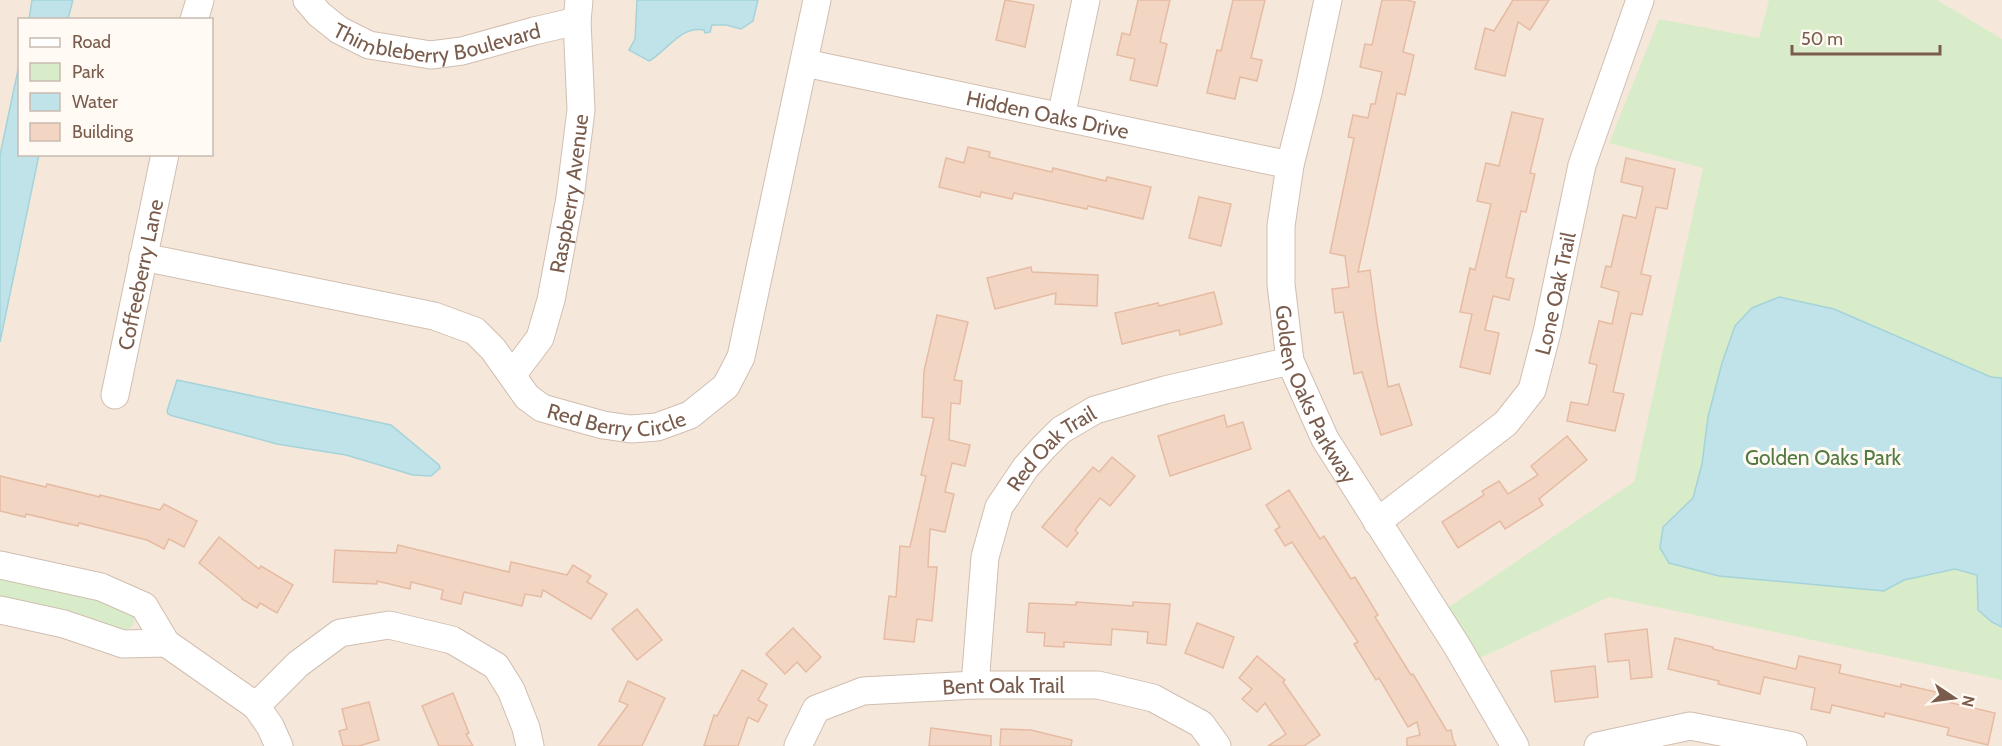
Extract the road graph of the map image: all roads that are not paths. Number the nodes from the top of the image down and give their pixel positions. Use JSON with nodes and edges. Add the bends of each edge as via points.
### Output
{"nodes":[{"id":1,"x":200,"y":0,"type":"edge"},
{"id":2,"x":307,"y":0,"type":"edge"},
{"id":3,"x":817,"y":0,"type":"edge"},
{"id":4,"x":1086,"y":0,"type":"edge"},
{"id":5,"x":1328,"y":0,"type":"edge"},
{"id":6,"x":1640,"y":0,"type":"edge"},
{"id":7,"x":578,"y":10,"type":"edge"},
{"id":8,"x":195,"y":18,"type":"edge"},
{"id":9,"x":805,"y":63,"type":"junction"},
{"id":10,"x":1061,"y":117,"type":"junction"},
{"id":11,"x":165,"y":156,"type":"edge"},
{"id":12,"x":1290,"y":165,"type":"junction"},
{"id":13,"x":143,"y":257,"type":"junction"},
{"id":14,"x":1290,"y":361,"type":"junction"},
{"id":15,"x":512,"y":375,"type":"junction"},
{"id":16,"x":115,"y":395,"type":"dead end"},
{"id":17,"x":1377,"y":522,"type":"junction"},
{"id":18,"x":0,"y":565,"type":"edge"},
{"id":19,"x":0,"y":610,"type":"edge"},
{"id":20,"x":166,"y":643,"type":"junction"},
{"id":21,"x":975,"y":685,"type":"junction"},
{"id":22,"x":256,"y":706,"type":"junction"},
{"id":23,"x":279,"y":746,"type":"edge"},
{"id":24,"x":530,"y":746,"type":"edge"},
{"id":25,"x":798,"y":746,"type":"edge"},
{"id":26,"x":1217,"y":746,"type":"edge"},
{"id":27,"x":1515,"y":746,"type":"edge"},
{"id":28,"x":1598,"y":746,"type":"edge"},
{"id":29,"x":1790,"y":746,"type":"edge"}],
"edges":[{"from":1,"to":8,"type":"street"},
{"from":2,"to":7,"type":"street","name":"Thimbleberry Boulevard","via":[[339,30],[369,45],[431,55],[462,51],[534,31]]},
{"from":3,"to":9,"type":"street","name":"Red Berry Circle"},
{"from":4,"to":10,"type":"street"},
{"from":5,"to":12,"type":"street","name":"Golden Oaks Parkway"},
{"from":6,"to":17,"type":"street","name":"Lone Oak Trail","via":[[1582,165],[1532,390],[1506,423]]},
{"from":7,"to":15,"type":"street","name":"Raspberry Avenue","via":[[581,110],[570,198],[540,338]]},
{"from":9,"to":10,"type":"street","name":"Hidden Oaks Drive"},
{"from":9,"to":15,"type":"street","name":"Red Berry Circle","via":[[741,357],[726,386],[690,415],[657,427],[631,429],[542,408],[527,397]]},
{"from":10,"to":12,"type":"street","name":"Hidden Oaks Drive"},
{"from":11,"to":13,"type":"street","name":"Coffeeberry Lane"},
{"from":12,"to":14,"type":"street","name":"Golden Oaks Parkway","via":[[1281,226],[1281,284]]},
{"from":13,"to":15,"type":"street","name":"Red Berry Circle","via":[[434,316],[476,332]]},
{"from":13,"to":16,"type":"street","name":"Coffeeberry Lane"},
{"from":14,"to":17,"type":"street","name":"Golden Oaks Parkway","via":[[1325,439]]},
{"from":14,"to":21,"type":"street","name":"Red Oak Trail","via":[[1095,410],[1061,430],[1044,447],[999,507],[984,557]]},
{"from":17,"to":27,"type":"street","name":"Golden Oaks Parkway","via":[[1457,646]]},
{"from":18,"to":20,"type":"street","via":[[101,587],[144,606]]},
{"from":19,"to":20,"type":"street","via":[[64,624],[123,644]]},
{"from":20,"to":22,"type":"street"},
{"from":21,"to":25,"type":"street","name":"Bent Oak Trail","via":[[863,691],[816,709]]},
{"from":21,"to":26,"type":"street","name":"Bent Oak Trail","via":[[1098,685],[1153,698],[1201,724]]},
{"from":22,"to":23,"type":"street"},
{"from":22,"to":24,"type":"street","via":[[298,664],[340,633],[389,625],[452,640],[496,666],[511,690]]},
{"from":28,"to":29,"type":"street","via":[[1690,726]]}]}
